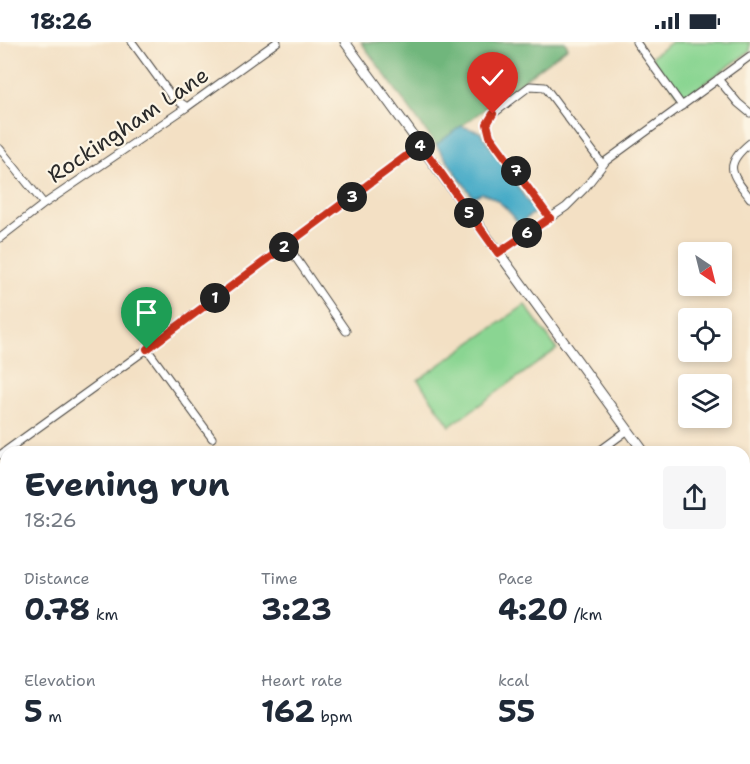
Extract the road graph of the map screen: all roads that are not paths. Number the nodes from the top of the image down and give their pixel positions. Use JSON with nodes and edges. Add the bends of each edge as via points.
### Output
{"nodes":[{"id":1,"x":132,"y":42,"type":"edge"},
{"id":2,"x":277,"y":42,"type":"edge"},
{"id":3,"x":345,"y":42,"type":"edge"},
{"id":4,"x":636,"y":42,"type":"edge"},
{"id":5,"x":750,"y":56,"type":"edge"},
{"id":6,"x":718,"y":79,"type":"junction"},
{"id":7,"x":682,"y":106,"type":"junction"},
{"id":8,"x":187,"y":107,"type":"junction"},
{"id":9,"x":750,"y":113,"type":"edge"},
{"id":10,"x":750,"y":144,"type":"edge"},
{"id":11,"x":421,"y":145,"type":"junction"},
{"id":12,"x":0,"y":149,"type":"edge"},
{"id":13,"x":603,"y":165,"type":"junction"},
{"id":14,"x":750,"y":198,"type":"edge"},
{"id":15,"x":44,"y":204,"type":"junction"},
{"id":16,"x":550,"y":218,"type":"junction"},
{"id":17,"x":0,"y":238,"type":"edge"},
{"id":18,"x":287,"y":245,"type":"junction"},
{"id":19,"x":498,"y":253,"type":"junction"},
{"id":20,"x":346,"y":331,"type":"dead end"},
{"id":21,"x":147,"y":349,"type":"junction"},
{"id":22,"x":628,"y":430,"type":"junction"},
{"id":23,"x":212,"y":438,"type":"dead end"},
{"id":24,"x":15,"y":446,"type":"edge"},
{"id":25,"x":606,"y":446,"type":"edge"},
{"id":26,"x":640,"y":446,"type":"edge"}],
"edges":[{"from":1,"to":8,"type":"street","via":[[172,97]]},
{"from":2,"to":8,"type":"street","name":"Rockingham Lane"},
{"from":3,"to":11,"type":"main road"},
{"from":4,"to":7,"type":"street"},
{"from":5,"to":6,"type":"street"},
{"from":6,"to":7,"type":"street"},
{"from":6,"to":9,"type":"street"},
{"from":7,"to":13,"type":"street"},
{"from":8,"to":15,"type":"street","name":"Rockingham Lane"},
{"from":10,"to":14,"type":"street","via":[[731,165],[733,175]]},
{"from":11,"to":18,"type":"street"},
{"from":11,"to":19,"type":"main road"},
{"from":12,"to":15,"type":"street"},
{"from":13,"to":16,"type":"street","via":[[566,207]]},
{"from":13,"to":16,"type":"street","via":[[545,87],[530,86],[493,114],[487,124],[490,136]]},
{"from":15,"to":17,"type":"street","name":"Rockingham Lane"},
{"from":16,"to":19,"type":"street"},
{"from":18,"to":20,"type":"street"},
{"from":18,"to":21,"type":"street"},
{"from":19,"to":22,"type":"main road"},
{"from":21,"to":23,"type":"street"},
{"from":21,"to":24,"type":"street"},
{"from":22,"to":25,"type":"street"},
{"from":22,"to":26,"type":"main road"}]}
